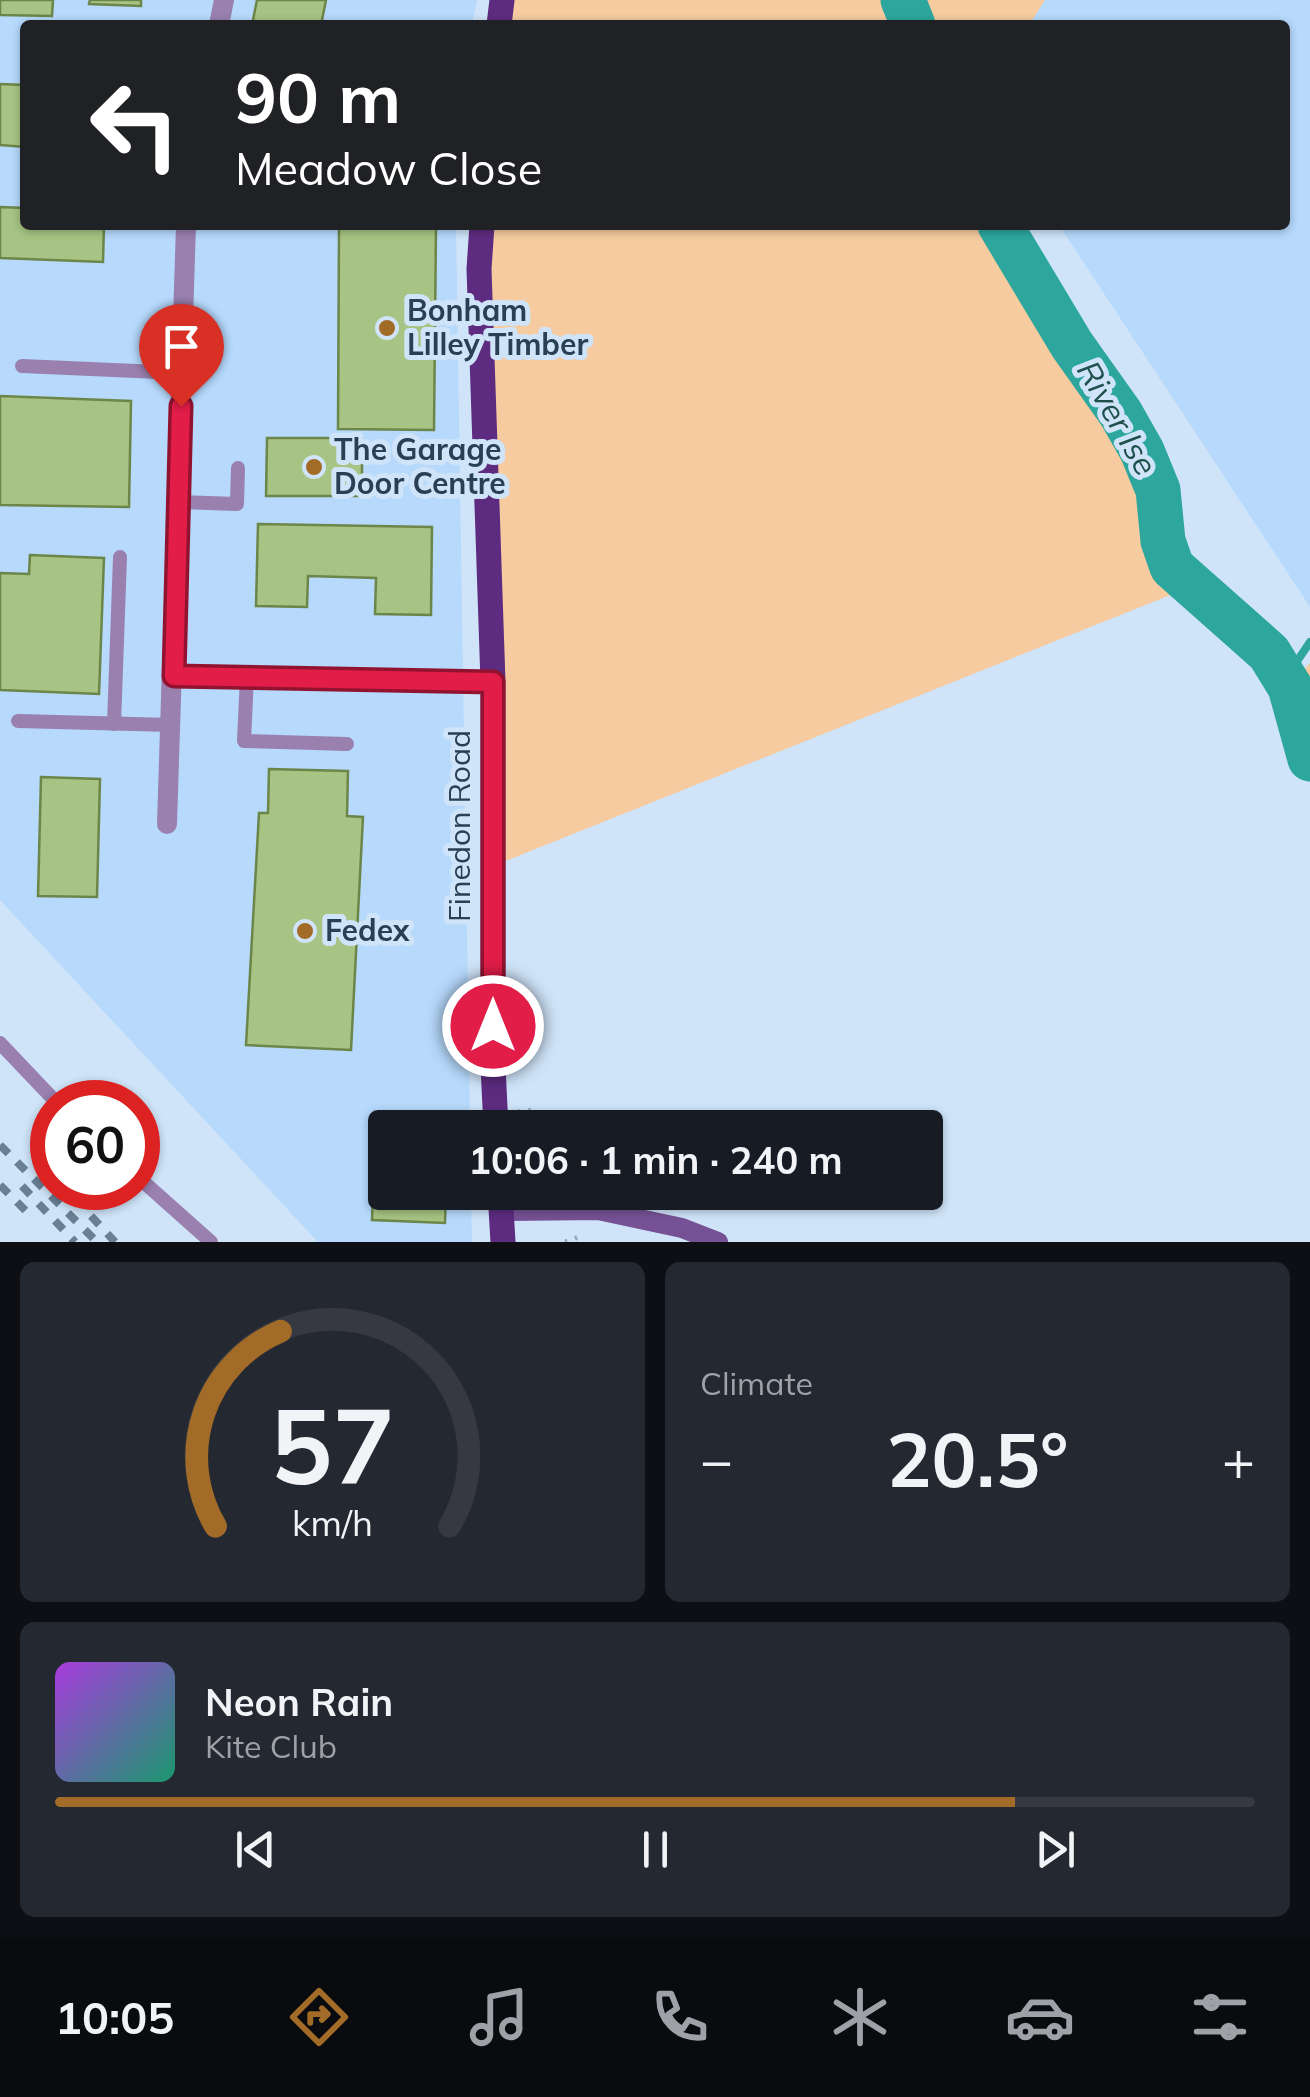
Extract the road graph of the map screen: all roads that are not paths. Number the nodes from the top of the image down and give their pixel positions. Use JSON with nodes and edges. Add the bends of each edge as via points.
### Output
{"nodes":[{"id":1,"x":186,"y":230,"type":"edge"},
{"id":2,"x":482,"y":230,"type":"edge"},
{"id":3,"x":22,"y":366,"type":"dead end"},
{"id":4,"x":182,"y":373,"type":"junction"},
{"id":5,"x":238,"y":468,"type":"dead end"},
{"id":6,"x":179,"y":502,"type":"junction"},
{"id":7,"x":120,"y":557,"type":"dead end"},
{"id":8,"x":174,"y":676,"type":"junction"},
{"id":9,"x":247,"y":677,"type":"junction"},
{"id":10,"x":493,"y":682,"type":"junction"},
{"id":11,"x":18,"y":721,"type":"dead end"},
{"id":12,"x":114,"y":724,"type":"junction"},
{"id":13,"x":172,"y":725,"type":"junction"},
{"id":14,"x":347,"y":744,"type":"dead end"},
{"id":15,"x":168,"y":824,"type":"dead end"},
{"id":16,"x":0,"y":1043,"type":"edge"},
{"id":17,"x":35,"y":1080,"type":"edge"},
{"id":18,"x":495,"y":1110,"type":"edge"},
{"id":19,"x":160,"y":1196,"type":"edge"},
{"id":20,"x":500,"y":1210,"type":"edge"},
{"id":21,"x":598,"y":1210,"type":"edge"},
{"id":22,"x":211,"y":1242,"type":"edge"},
{"id":23,"x":502,"y":1242,"type":"edge"},
{"id":24,"x":718,"y":1242,"type":"edge"}],
"edges":[{"from":1,"to":4,"type":"street"},
{"from":2,"to":10,"type":"main road","name":"Finedon Road"},
{"from":3,"to":4,"type":"lane"},
{"from":4,"to":6,"type":"street"},
{"from":5,"to":6,"type":"lane","via":[[237,504]]},
{"from":6,"to":8,"type":"street"},
{"from":7,"to":12,"type":"lane"},
{"from":8,"to":9,"type":"street"},
{"from":8,"to":13,"type":"street"},
{"from":9,"to":10,"type":"street"},
{"from":9,"to":14,"type":"lane","via":[[244,741]]},
{"from":10,"to":18,"type":"main road","name":"Finedon Road"},
{"from":11,"to":12,"type":"lane"},
{"from":12,"to":13,"type":"lane"},
{"from":13,"to":15,"type":"street"},
{"from":16,"to":17,"type":"lane"},
{"from":19,"to":22,"type":"lane"},
{"from":20,"to":23,"type":"main road"},
{"from":21,"to":24,"type":"street"}]}
